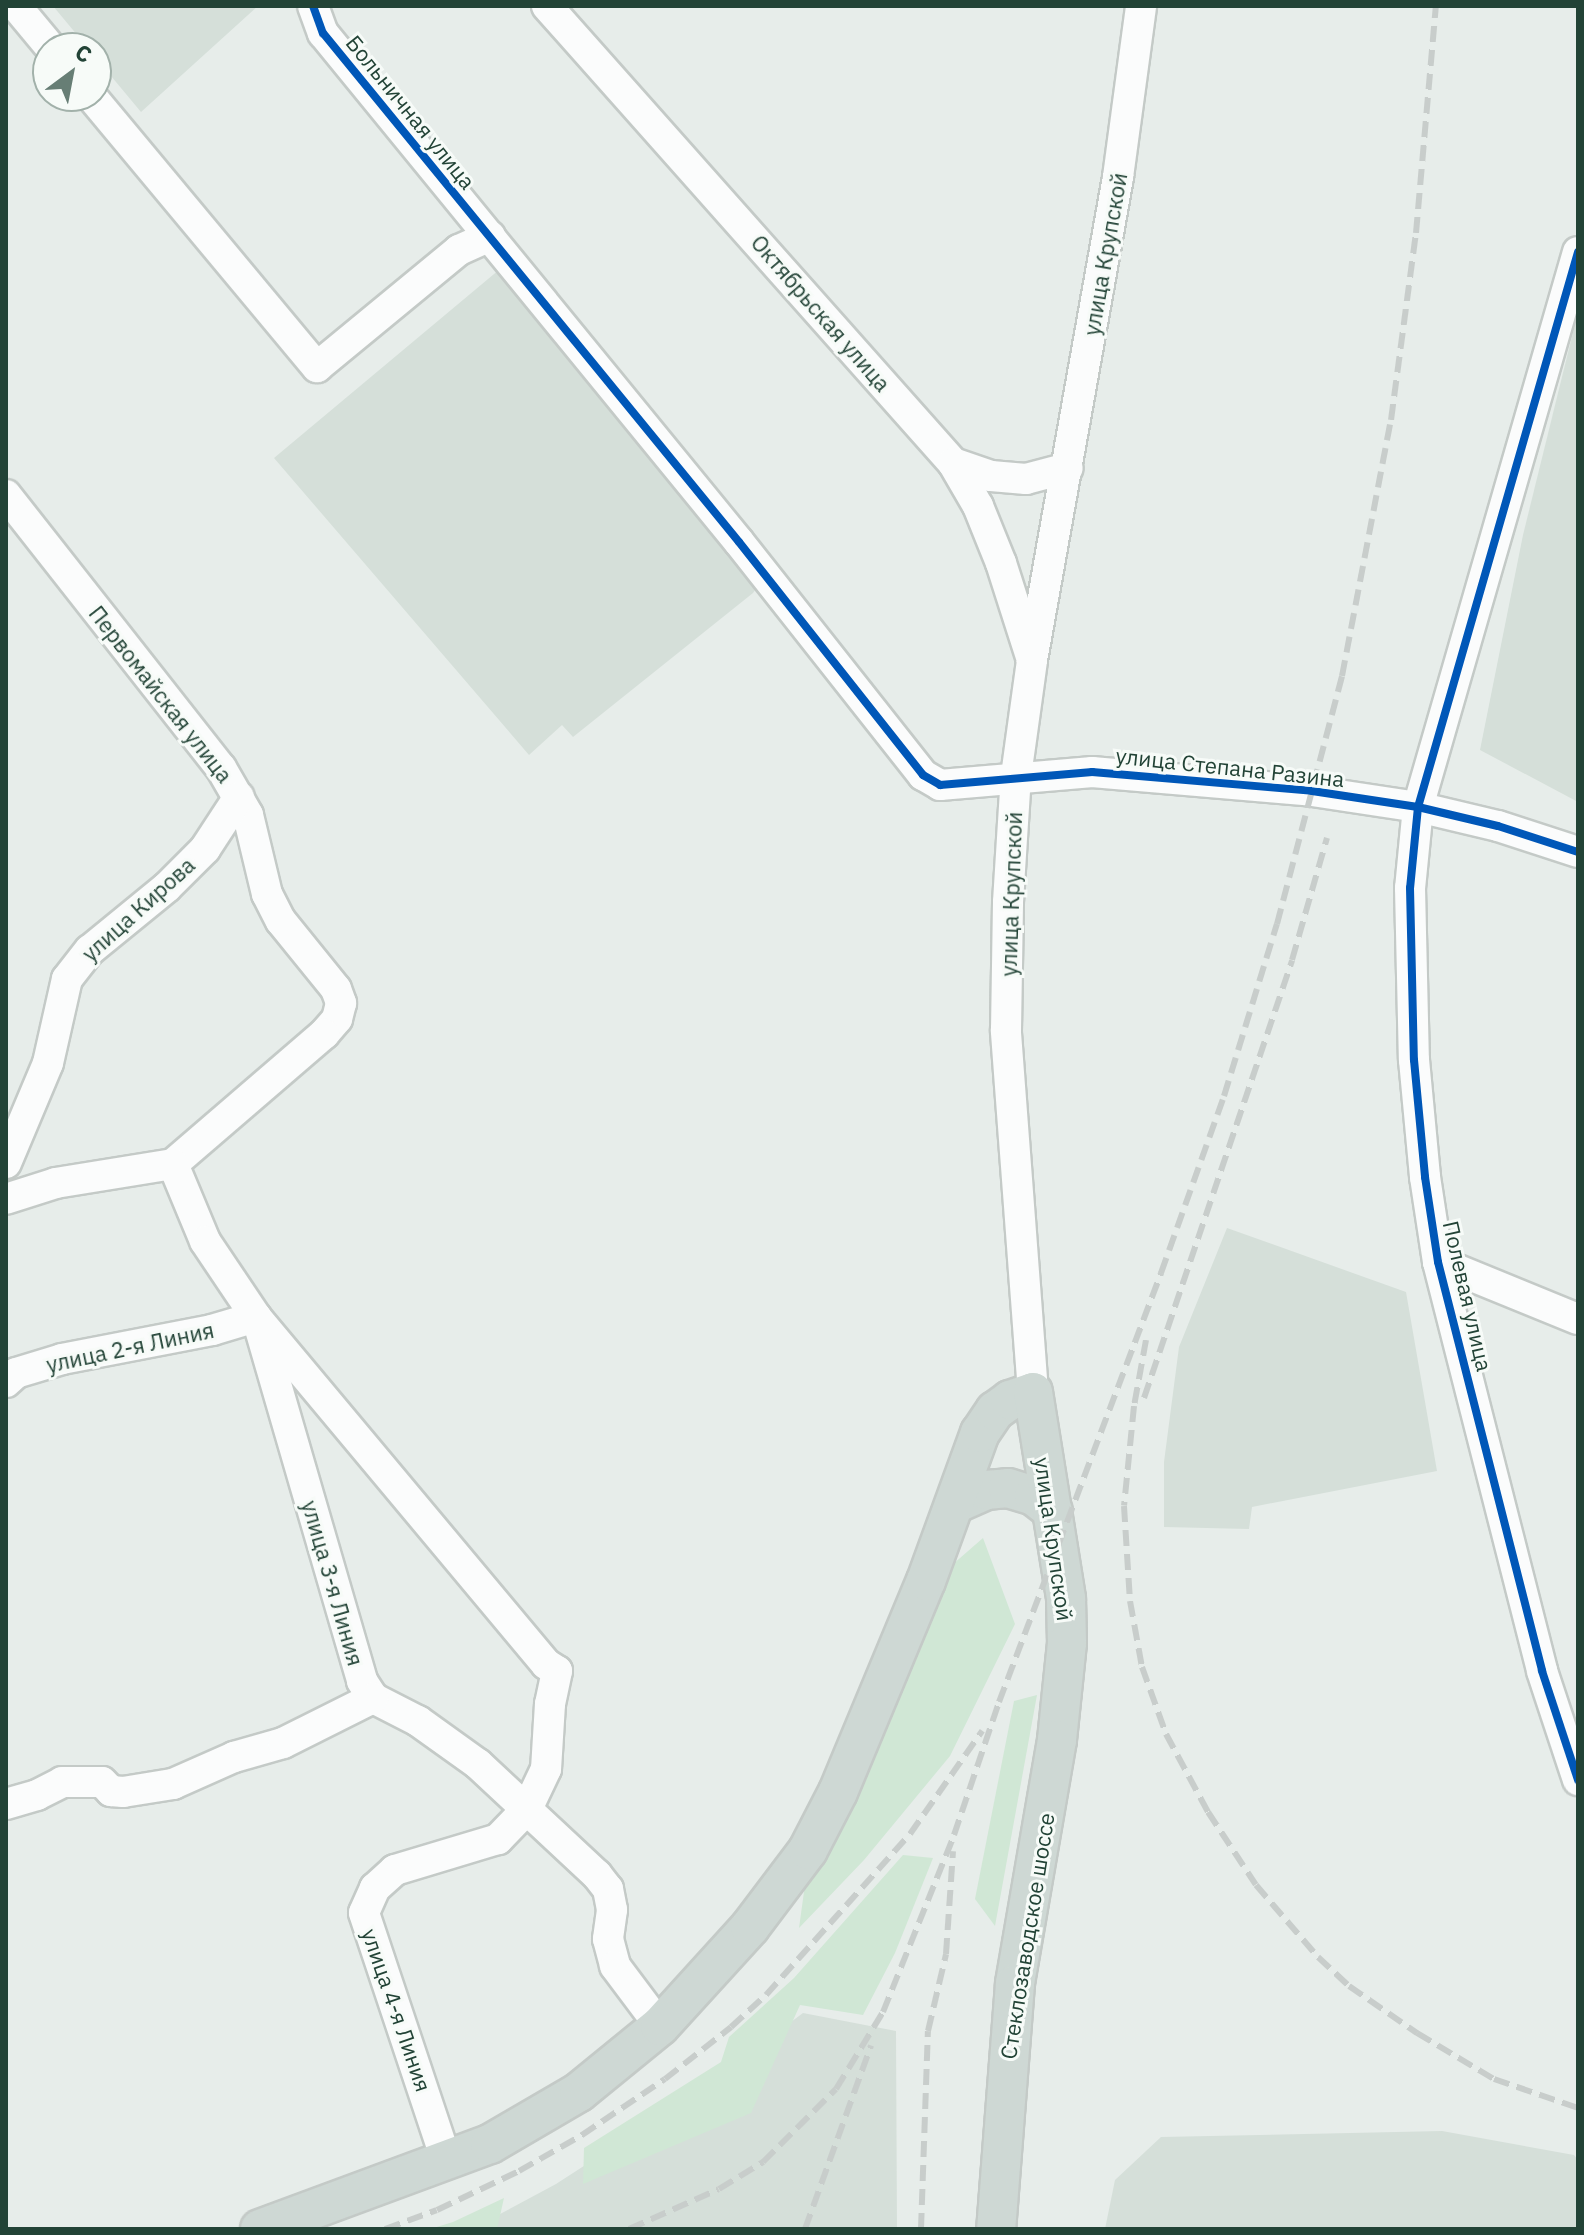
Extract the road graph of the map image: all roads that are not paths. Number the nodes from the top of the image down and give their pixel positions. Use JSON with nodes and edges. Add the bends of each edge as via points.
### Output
{"nodes":[{"id":1,"x":16,"y":6,"type":"edge"},
{"id":2,"x":313,"y":6,"type":"edge"},
{"id":3,"x":547,"y":6,"type":"edge"},
{"id":4,"x":1141,"y":6,"type":"edge"},
{"id":5,"x":38,"y":32,"type":"edge"},
{"id":6,"x":104,"y":112,"type":"edge"},
{"id":7,"x":490,"y":236,"type":"junction"},
{"id":8,"x":1578,"y":252,"type":"edge"},
{"id":9,"x":953,"y":463,"type":"junction"},
{"id":10,"x":1068,"y":468,"type":"junction"},
{"id":11,"x":6,"y":495,"type":"edge"},
{"id":12,"x":1032,"y":660,"type":"junction"},
{"id":13,"x":1016,"y":776,"type":"junction"},
{"id":14,"x":239,"y":797,"type":"junction"},
{"id":15,"x":1418,"y":807,"type":"junction"},
{"id":16,"x":1578,"y":852,"type":"edge"},
{"id":17,"x":6,"y":1163,"type":"edge"},
{"id":18,"x":173,"y":1164,"type":"junction"},
{"id":19,"x":6,"y":1199,"type":"edge"},
{"id":20,"x":1438,"y":1262,"type":"junction"},
{"id":21,"x":256,"y":1317,"type":"junction"},
{"id":22,"x":1578,"y":1319,"type":"edge"},
{"id":23,"x":6,"y":1382,"type":"edge"},
{"id":24,"x":1033,"y":1392,"type":"junction"},
{"id":25,"x":955,"y":1504,"type":"junction"},
{"id":26,"x":1053,"y":1511,"type":"junction"},
{"id":27,"x":557,"y":1671,"type":"joint"},
{"id":28,"x":373,"y":1698,"type":"junction"},
{"id":29,"x":1057,"y":1740,"type":"joint"},
{"id":30,"x":1578,"y":1780,"type":"edge"},
{"id":31,"x":6,"y":1804,"type":"edge"},
{"id":32,"x":527,"y":1809,"type":"junction"},
{"id":33,"x":660,"y":2026,"type":"junction"},
{"id":34,"x":447,"y":2162,"type":"junction"},
{"id":35,"x":260,"y":2229,"type":"edge"},
{"id":36,"x":996,"y":2229,"type":"edge"}],
"edges":[{"from":1,"to":5,"type":"street"},
{"from":2,"to":7,"type":"street","name":"Больничная улица","via":[[323,33]]},
{"from":3,"to":9,"type":"street","name":"Октябрьская улица"},
{"from":4,"to":10,"type":"street","name":"улица Крупской"},
{"from":6,"to":7,"type":"street","via":[[317,367],[459,250]]},
{"from":7,"to":13,"type":"street","name":"Больничная улица","via":[[923,775],[940,785]]},
{"from":8,"to":15,"type":"street","name":"Полевая улица"},
{"from":9,"to":10,"type":"street","via":[[991,476],[1026,479]]},
{"from":9,"to":12,"type":"street","name":"Октябрьская улица","via":[[1001,563]]},
{"from":10,"to":12,"type":"street","name":"улица Крупской"},
{"from":11,"to":14,"type":"street","name":"Первомайская улица"},
{"from":12,"to":13,"type":"street","name":"улица Крупской"},
{"from":13,"to":15,"type":"street","name":"улица Степана Разина","via":[[1092,772],[1163,777]]},
{"from":13,"to":24,"type":"street","name":"улица Крупской","via":[[1006,1030]]},
{"from":14,"to":17,"type":"street","name":"улица Кирова","via":[[205,849],[90,950],[67,979],[48,1063]]},
{"from":14,"to":18,"type":"street","name":"Первомайская улица","via":[[267,894],[341,1003],[337,1019],[324,1034]]},
{"from":15,"to":16,"type":"street","name":"улица Степана Разина"},
{"from":15,"to":20,"type":"street","name":"Полевая улица","via":[[1410,888],[1414,1060]]},
{"from":18,"to":19,"type":"street","via":[[56,1183]]},
{"from":18,"to":21,"type":"street","name":"улица 3-я Линия","via":[[205,1241]]},
{"from":20,"to":22,"type":"street"},
{"from":20,"to":30,"type":"street","name":"Полевая улица","via":[[1542,1671]]},
{"from":21,"to":23,"type":"street","name":"улица 2-я Линия","via":[[62,1359],[16,1373]]},
{"from":21,"to":27,"type":"street","name":"улица 3-я Линия"},
{"from":21,"to":28,"type":"street","name":"улица 3-я Линия","via":[[362,1681]]},
{"from":24,"to":25,"type":"main road","via":[[1003,1405],[980,1433]]},
{"from":24,"to":26,"type":"main road","name":"улица Крупской"},
{"from":25,"to":26,"type":"main road","via":[[986,1490],[1008,1488],[1034,1496]]},
{"from":25,"to":33,"type":"main road","via":[[838,1792],[808,1850],[779,1893]]},
{"from":26,"to":29,"type":"main road","name":"улица Крупской","via":[[1067,1643]]},
{"from":27,"to":32,"type":"street","name":"улица 4-я Линия","via":[[546,1769]]},
{"from":28,"to":31,"type":"street","via":[[283,1743],[173,1784],[123,1792],[111,1791],[102,1782],[62,1782]]},
{"from":28,"to":32,"type":"street","via":[[418,1721],[478,1764]]},
{"from":29,"to":36,"type":"main road","name":"Стеклозаводское шоссе","via":[[1015,1984]]},
{"from":32,"to":33,"type":"street","via":[[608,1889],[608,1939],[615,1966]]},
{"from":32,"to":34,"type":"street","name":"улица 4-я Линия","via":[[498,1839],[395,1870],[375,1888],[364,1913]]},
{"from":33,"to":34,"type":"main road","via":[[544,2115]]},
{"from":34,"to":35,"type":"main road"}]}
